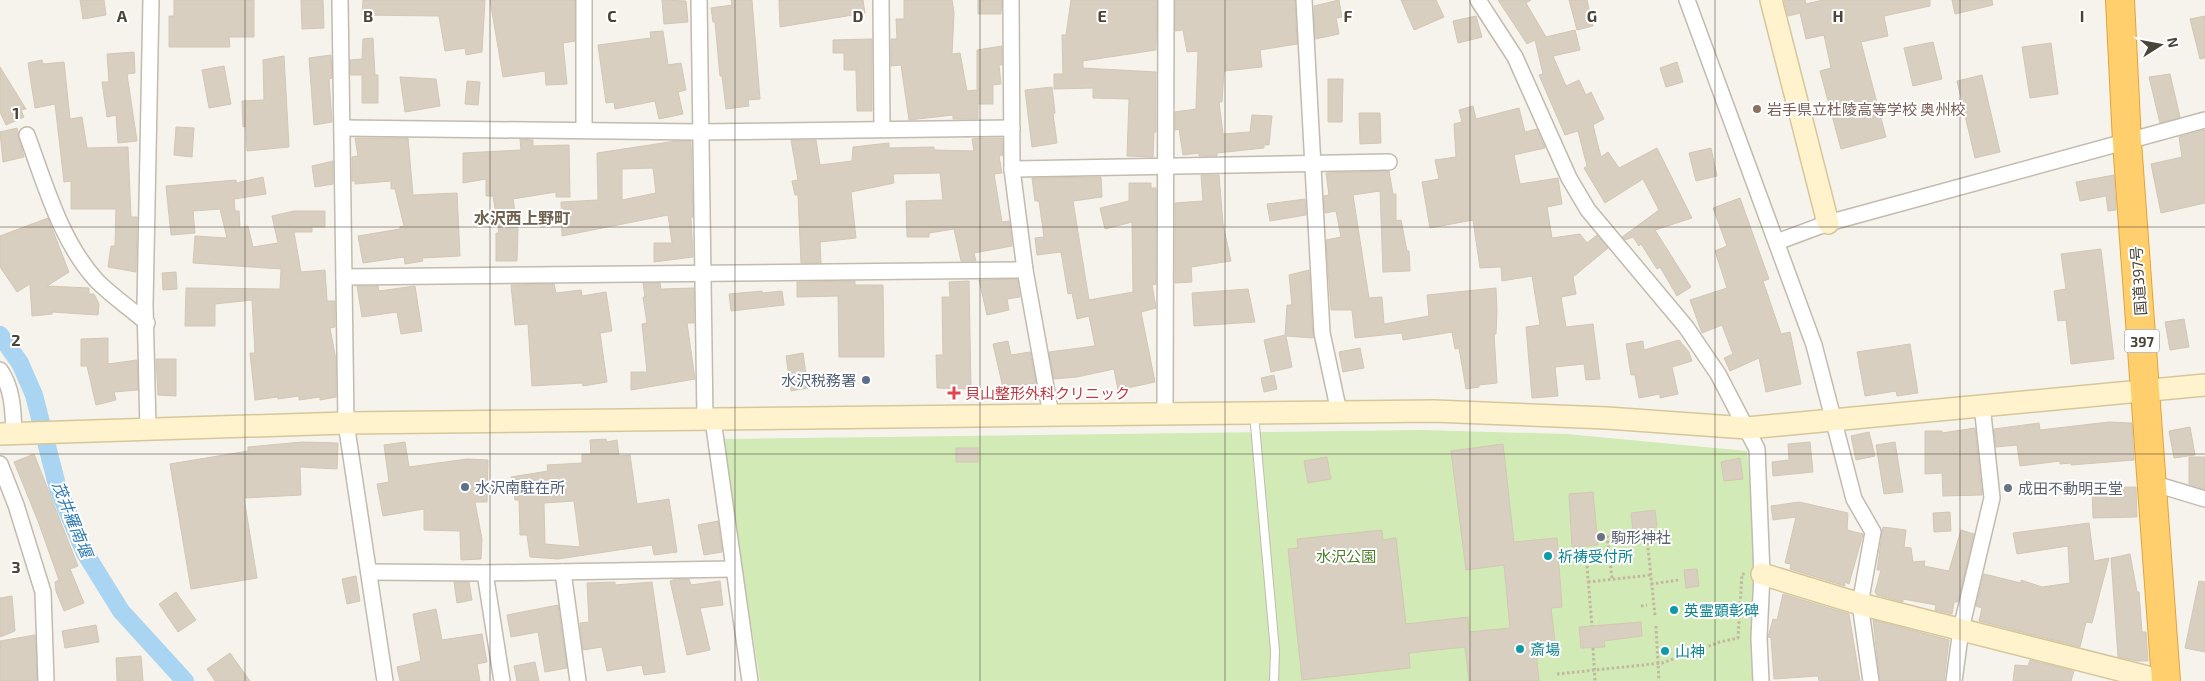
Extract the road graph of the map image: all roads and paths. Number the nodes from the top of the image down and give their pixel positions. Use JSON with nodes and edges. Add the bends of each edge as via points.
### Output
{"nodes":[{"id":1,"x":150,"y":0,"type":"edge"},
{"id":2,"x":340,"y":0,"type":"edge"},
{"id":3,"x":584,"y":0,"type":"edge"},
{"id":4,"x":699,"y":0,"type":"edge"},
{"id":5,"x":880,"y":0,"type":"edge"},
{"id":6,"x":1011,"y":0,"type":"edge"},
{"id":7,"x":1166,"y":0,"type":"edge"},
{"id":8,"x":1304,"y":0,"type":"edge"},
{"id":9,"x":1478,"y":0,"type":"edge"},
{"id":10,"x":1687,"y":0,"type":"edge"},
{"id":11,"x":1771,"y":0,"type":"edge"},
{"id":12,"x":2120,"y":0,"type":"edge"},
{"id":13,"x":2205,"y":120,"type":"edge"},
{"id":14,"x":343,"y":128,"type":"junction"},
{"id":15,"x":1012,"y":128,"type":"junction"},
{"id":16,"x":882,"y":129,"type":"junction"},
{"id":17,"x":584,"y":130,"type":"junction"},
{"id":18,"x":699,"y":132,"type":"junction"},
{"id":19,"x":28,"y":135,"type":"dead end"},
{"id":20,"x":2127,"y":142,"type":"junction"},
{"id":21,"x":1313,"y":162,"type":"junction"},
{"id":22,"x":1389,"y":162,"type":"dead end"},
{"id":23,"x":1164,"y":166,"type":"junction"},
{"id":24,"x":1012,"y":169,"type":"junction"},
{"id":25,"x":1828,"y":223,"type":"junction"},
{"id":26,"x":1777,"y":242,"type":"junction"},
{"id":27,"x":1025,"y":270,"type":"junction"},
{"id":28,"x":702,"y":272,"type":"junction"},
{"id":29,"x":344,"y":277,"type":"junction"},
{"id":30,"x":147,"y":323,"type":"junction"},
{"id":31,"x":0,"y":370,"type":"edge"},
{"id":32,"x":2205,"y":385,"type":"edge"},
{"id":33,"x":2146,"y":391,"type":"junction"},
{"id":34,"x":1982,"y":405,"type":"junction"},
{"id":35,"x":1339,"y":412,"type":"junction"},
{"id":36,"x":1254,"y":413,"type":"junction"},
{"id":37,"x":1051,"y":415,"type":"junction"},
{"id":38,"x":1165,"y":415,"type":"junction"},
{"id":39,"x":1834,"y":419,"type":"junction"},
{"id":40,"x":709,"y":420,"type":"junction"},
{"id":41,"x":346,"y":423,"type":"junction"},
{"id":42,"x":1747,"y":428,"type":"junction"},
{"id":43,"x":148,"y":429,"type":"junction"},
{"id":44,"x":13,"y":433,"type":"edge"},
{"id":45,"x":0,"y":464,"type":"edge"},
{"id":46,"x":2152,"y":483,"type":"junction"},
{"id":47,"x":2205,"y":499,"type":"edge"},
{"id":48,"x":1609,"y":552,"type":"junction"},
{"id":49,"x":1588,"y":554,"type":"dead end"},
{"id":50,"x":1563,"y":556,"type":"dead end"},
{"id":51,"x":733,"y":569,"type":"junction"},
{"id":52,"x":369,"y":572,"type":"junction"},
{"id":53,"x":563,"y":572,"type":"junction"},
{"id":54,"x":485,"y":573,"type":"junction"},
{"id":55,"x":1762,"y":573,"type":"junction"},
{"id":56,"x":1651,"y":575,"type":"junction"},
{"id":57,"x":1612,"y":578,"type":"dead end"},
{"id":58,"x":1679,"y":580,"type":"dead end"},
{"id":59,"x":1588,"y":582,"type":"junction"},
{"id":60,"x":1651,"y":584,"type":"junction"},
{"id":61,"x":1860,"y":604,"type":"junction"},
{"id":62,"x":1647,"y":605,"type":"dead end"},
{"id":63,"x":1641,"y":606,"type":"dead end"},
{"id":64,"x":1655,"y":616,"type":"dead end"},
{"id":65,"x":1592,"y":626,"type":"dead end"},
{"id":66,"x":1656,"y":626,"type":"dead end"},
{"id":67,"x":1961,"y":629,"type":"junction"},
{"id":68,"x":1593,"y":648,"type":"dead end"},
{"id":69,"x":1659,"y":664,"type":"junction"},
{"id":70,"x":1593,"y":670,"type":"junction"},
{"id":71,"x":1557,"y":674,"type":"dead end"},
{"id":72,"x":46,"y":681,"type":"edge"},
{"id":73,"x":385,"y":681,"type":"edge"},
{"id":74,"x":502,"y":681,"type":"edge"},
{"id":75,"x":578,"y":681,"type":"edge"},
{"id":76,"x":750,"y":681,"type":"edge"},
{"id":77,"x":1274,"y":681,"type":"edge"},
{"id":78,"x":1595,"y":681,"type":"edge"},
{"id":79,"x":1659,"y":681,"type":"edge"},
{"id":80,"x":1761,"y":681,"type":"edge"},
{"id":81,"x":1871,"y":681,"type":"edge"},
{"id":82,"x":1954,"y":681,"type":"edge"},
{"id":83,"x":2165,"y":681,"type":"edge"}],
"edges":[{"from":1,"to":30,"type":"street"},
{"from":2,"to":14,"type":"street"},
{"from":3,"to":17,"type":"street"},
{"from":4,"to":18,"type":"street"},
{"from":5,"to":16,"type":"street"},
{"from":6,"to":15,"type":"street"},
{"from":7,"to":23,"type":"street"},
{"from":8,"to":21,"type":"street"},
{"from":9,"to":42,"type":"street","via":[[1515,57],[1588,210],[1686,328],[1718,374]]},
{"from":10,"to":26,"type":"street"},
{"from":11,"to":25,"type":"street"},
{"from":12,"to":20,"type":"highway","name":"国道397号","number":"397"},
{"from":13,"to":20,"type":"street"},
{"from":14,"to":17,"type":"street"},
{"from":14,"to":29,"type":"street"},
{"from":15,"to":16,"type":"street"},
{"from":15,"to":24,"type":"street"},
{"from":16,"to":18,"type":"street"},
{"from":17,"to":18,"type":"street"},
{"from":18,"to":28,"type":"street"},
{"from":19,"to":30,"type":"street","via":[[66,233],[80,257],[97,281]]},
{"from":20,"to":25,"type":"street"},
{"from":20,"to":33,"type":"highway","name":"国道397号","number":"397"},
{"from":21,"to":22,"type":"street"},
{"from":21,"to":23,"type":"street"},
{"from":21,"to":35,"type":"street","via":[[1322,334]]},
{"from":23,"to":24,"type":"street"},
{"from":23,"to":38,"type":"street"},
{"from":24,"to":27,"type":"street"},
{"from":25,"to":26,"type":"street"},
{"from":26,"to":39,"type":"street","via":[[1814,345]]},
{"from":27,"to":28,"type":"street"},
{"from":27,"to":37,"type":"street"},
{"from":28,"to":29,"type":"street"},
{"from":28,"to":40,"type":"street"},
{"from":29,"to":41,"type":"street"},
{"from":30,"to":43,"type":"street"},
{"from":31,"to":44,"type":"street","via":[[12,403]]},
{"from":32,"to":33,"type":"street"},
{"from":33,"to":34,"type":"street"},
{"from":33,"to":46,"type":"highway","name":"国道397号","number":"397"},
{"from":34,"to":39,"type":"street"},
{"from":34,"to":67,"type":"street","via":[[1992,498]]},
{"from":35,"to":36,"type":"street"},
{"from":35,"to":42,"type":"street","via":[[1434,411]]},
{"from":36,"to":38,"type":"street"},
{"from":36,"to":77,"type":"lane","via":[[1275,651]]},
{"from":37,"to":38,"type":"street"},
{"from":37,"to":40,"type":"street"},
{"from":39,"to":42,"type":"street"},
{"from":39,"to":61,"type":"street","via":[[1854,499],[1873,532]]},
{"from":40,"to":41,"type":"street"},
{"from":40,"to":51,"type":"street"},
{"from":41,"to":43,"type":"street"},
{"from":41,"to":52,"type":"street"},
{"from":42,"to":55,"type":"street","via":[[1757,449]]},
{"from":43,"to":44,"type":"street"},
{"from":45,"to":72,"type":"street","via":[[43,592]]},
{"from":46,"to":47,"type":"street"},
{"from":46,"to":83,"type":"highway","name":"国道397号","number":"397"},
{"from":48,"to":49,"type":"path"},
{"from":48,"to":56,"type":"path","via":[[1607,536],[1625,534],[1626,540],[1646,538]]},
{"from":48,"to":57,"type":"path"},
{"from":50,"to":59,"type":"path","via":[[1586,554]]},
{"from":51,"to":53,"type":"street"},
{"from":51,"to":76,"type":"street"},
{"from":52,"to":54,"type":"street"},
{"from":52,"to":73,"type":"street"},
{"from":53,"to":54,"type":"street"},
{"from":53,"to":75,"type":"street"},
{"from":54,"to":74,"type":"street"},
{"from":55,"to":61,"type":"street"},
{"from":55,"to":69,"type":"path","via":[[1742,574],[1738,638]]},
{"from":55,"to":80,"type":"street"},
{"from":56,"to":59,"type":"path"},
{"from":56,"to":60,"type":"path"},
{"from":58,"to":60,"type":"path"},
{"from":59,"to":65,"type":"path"},
{"from":60,"to":64,"type":"path"},
{"from":61,"to":67,"type":"street"},
{"from":61,"to":81,"type":"street"},
{"from":62,"to":63,"type":"path"},
{"from":66,"to":69,"type":"path"},
{"from":67,"to":82,"type":"street"},
{"from":67,"to":83,"type":"street"},
{"from":68,"to":70,"type":"path"},
{"from":69,"to":70,"type":"path"},
{"from":69,"to":79,"type":"path"},
{"from":70,"to":71,"type":"path"},
{"from":70,"to":78,"type":"path"}]}
